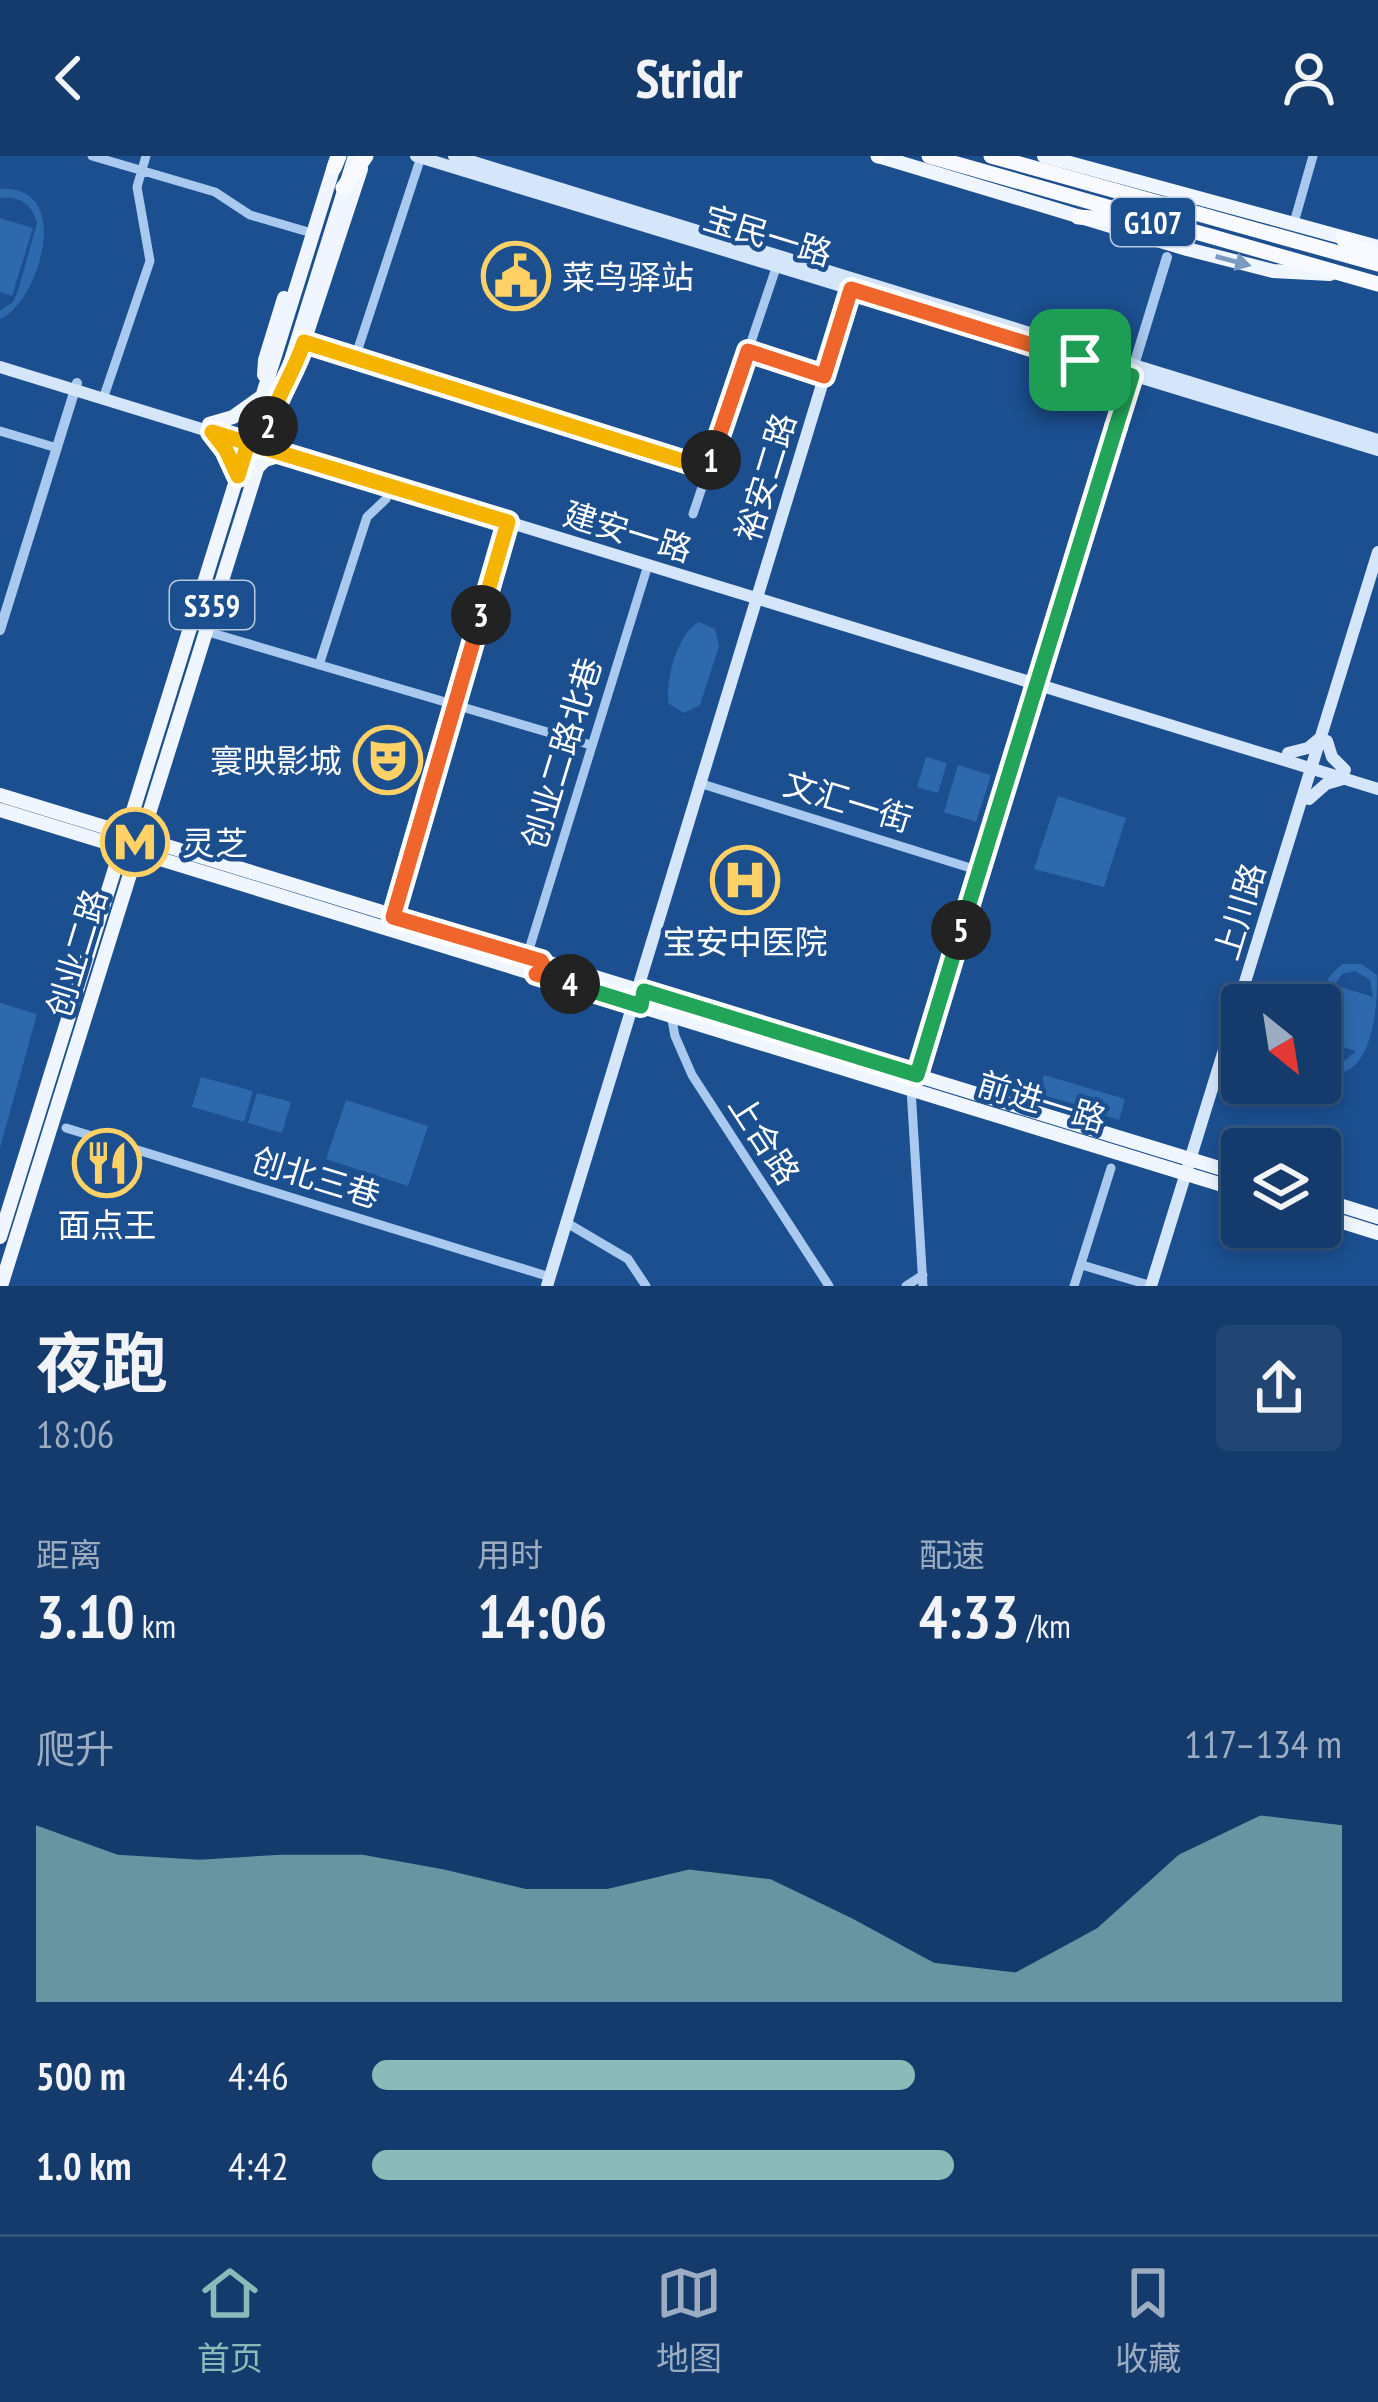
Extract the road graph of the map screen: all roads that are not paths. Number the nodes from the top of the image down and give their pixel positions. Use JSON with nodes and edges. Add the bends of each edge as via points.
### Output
{"nodes":[{"id":1,"x":92,"y":156,"type":"edge"},
{"id":2,"x":146,"y":156,"type":"edge"},
{"id":3,"x":355,"y":156,"type":"edge"},
{"id":4,"x":366,"y":156,"type":"edge"},
{"id":5,"x":454,"y":156,"type":"edge"},
{"id":6,"x":879,"y":156,"type":"edge"},
{"id":7,"x":929,"y":156,"type":"edge"},
{"id":8,"x":991,"y":156,"type":"edge"},
{"id":9,"x":1044,"y":156,"type":"edge"},
{"id":10,"x":1312,"y":156,"type":"edge"},
{"id":11,"x":419,"y":157,"type":"edge"},
{"id":12,"x":334,"y":159,"type":"edge"},
{"id":13,"x":141,"y":170,"type":"junction"},
{"id":14,"x":343,"y":188,"type":"junction"},
{"id":15,"x":1078,"y":217,"type":"junction"},
{"id":16,"x":1151,"y":221,"type":"junction"},
{"id":17,"x":1293,"y":226,"type":"junction"},
{"id":18,"x":305,"y":231,"type":"junction"},
{"id":19,"x":1343,"y":239,"type":"joint"},
{"id":20,"x":1156,"y":240,"type":"junction"},
{"id":21,"x":1187,"y":248,"type":"junction"},
{"id":22,"x":1168,"y":256,"type":"junction"},
{"id":23,"x":1378,"y":256,"type":"edge"},
{"id":24,"x":777,"y":265,"type":"junction"},
{"id":25,"x":1345,"y":275,"type":"junction"},
{"id":26,"x":1378,"y":284,"type":"edge"},
{"id":27,"x":855,"y":287,"type":"junction"},
{"id":28,"x":304,"y":342,"type":"junction"},
{"id":29,"x":748,"y":351,"type":"junction"},
{"id":30,"x":282,"y":357,"type":"junction"},
{"id":31,"x":355,"y":358,"type":"junction"},
{"id":32,"x":0,"y":363,"type":"edge"},
{"id":33,"x":1133,"y":371,"type":"junction"},
{"id":34,"x":824,"y":376,"type":"junction"},
{"id":35,"x":76,"y":387,"type":"junction"},
{"id":36,"x":104,"y":395,"type":"junction"},
{"id":37,"x":269,"y":397,"type":"junction"},
{"id":38,"x":270,"y":418,"type":"junction"},
{"id":39,"x":211,"y":428,"type":"junction"},
{"id":40,"x":0,"y":431,"type":"edge"},
{"id":41,"x":1378,"y":440,"type":"edge"},
{"id":42,"x":256,"y":442,"type":"junction"},
{"id":43,"x":57,"y":448,"type":"junction"},
{"id":44,"x":1378,"y":450,"type":"edge"},
{"id":45,"x":288,"y":451,"type":"junction"},
{"id":46,"x":708,"y":469,"type":"junction"},
{"id":47,"x":245,"y":475,"type":"junction"},
{"id":48,"x":391,"y":488,"type":"junction"},
{"id":49,"x":693,"y":514,"type":"dead end"},
{"id":50,"x":510,"y":519,"type":"junction"},
{"id":51,"x":1378,"y":552,"type":"edge"},
{"id":52,"x":648,"y":565,"type":"junction"},
{"id":53,"x":1378,"y":576,"type":"edge"},
{"id":54,"x":760,"y":595,"type":"junction"},
{"id":55,"x":0,"y":630,"type":"edge"},
{"id":56,"x":204,"y":631,"type":"junction"},
{"id":57,"x":319,"y":665,"type":"junction"},
{"id":58,"x":1038,"y":680,"type":"junction"},
{"id":59,"x":455,"y":707,"type":"junction"},
{"id":60,"x":1324,"y":739,"type":"junction"},
{"id":61,"x":591,"y":746,"type":"junction"},
{"id":62,"x":1284,"y":756,"type":"junction"},
{"id":63,"x":1316,"y":765,"type":"junction"},
{"id":64,"x":1345,"y":774,"type":"junction"},
{"id":65,"x":703,"y":784,"type":"junction"},
{"id":66,"x":1378,"y":785,"type":"edge"},
{"id":67,"x":0,"y":795,"type":"edge"},
{"id":68,"x":1306,"y":798,"type":"junction"},
{"id":69,"x":10,"y":808,"type":"edge"},
{"id":70,"x":131,"y":843,"type":"junction"},
{"id":71,"x":980,"y":871,"type":"junction"},
{"id":72,"x":393,"y":917,"type":"junction"},
{"id":73,"x":535,"y":964,"type":"junction"},
{"id":74,"x":1252,"y":984,"type":"edge"},
{"id":75,"x":639,"y":997,"type":"junction"},
{"id":76,"x":671,"y":1015,"type":"junction"},
{"id":77,"x":1221,"y":1080,"type":"edge"},
{"id":78,"x":914,"y":1082,"type":"junction"},
{"id":79,"x":56,"y":1109,"type":"junction"},
{"id":80,"x":67,"y":1128,"type":"junction"},
{"id":81,"x":47,"y":1136,"type":"junction"},
{"id":82,"x":1192,"y":1167,"type":"junction"},
{"id":83,"x":1111,"y":1168,"type":"dead end"},
{"id":84,"x":1221,"y":1172,"type":"edge"},
{"id":85,"x":1221,"y":1181,"type":"edge"},
{"id":86,"x":1341,"y":1206,"type":"edge"},
{"id":87,"x":1378,"y":1217,"type":"edge"},
{"id":88,"x":1341,"y":1222,"type":"edge"},
{"id":89,"x":570,"y":1224,"type":"junction"},
{"id":90,"x":1378,"y":1233,"type":"edge"},
{"id":91,"x":0,"y":1238,"type":"edge"},
{"id":92,"x":1082,"y":1264,"type":"junction"},
{"id":93,"x":923,"y":1280,"type":"edge"},
{"id":94,"x":551,"y":1283,"type":"edge"},
{"id":95,"x":1,"y":1286,"type":"edge"},
{"id":96,"x":646,"y":1286,"type":"edge"},
{"id":97,"x":829,"y":1286,"type":"edge"},
{"id":98,"x":906,"y":1286,"type":"edge"},
{"id":99,"x":1074,"y":1286,"type":"edge"},
{"id":100,"x":1153,"y":1286,"type":"edge"}],
"edges":[{"from":1,"to":13,"type":"street"},
{"from":2,"to":13,"type":"street"},
{"from":3,"to":14,"type":"main road","name":"创业二路","number":"S359","bridge":true},
{"from":4,"to":14,"type":"highway","bridge":true},
{"from":4,"to":28,"type":"main road"},
{"from":5,"to":27,"type":"main road","name":"宝民一路"},
{"from":6,"to":15,"type":"main road"},
{"from":7,"to":16,"type":"highway","number":"G107"},
{"from":8,"to":23,"type":"highway","number":"G107"},
{"from":9,"to":17,"type":"main road"},
{"from":10,"to":17,"type":"street"},
{"from":11,"to":24,"type":"main road","name":"宝民一路"},
{"from":11,"to":31,"type":"street"},
{"from":12,"to":18,"type":"main road"},
{"from":12,"to":30,"type":"main road","name":"创业二路","number":"S359"},
{"from":13,"to":18,"type":"street"},
{"from":13,"to":36,"type":"street","via":[[150,261]]},
{"from":14,"to":30,"type":"main road","name":"创业二路","number":"S359"},
{"from":15,"to":16,"type":"highway"},
{"from":15,"to":20,"type":"main road"},
{"from":16,"to":25,"type":"highway","number":"G107"},
{"from":17,"to":19,"type":"main road"},
{"from":18,"to":37,"type":"main road","via":[[265,360]]},
{"from":19,"to":23,"type":"highway"},
{"from":20,"to":21,"type":"main road"},
{"from":20,"to":22,"type":"street"},
{"from":21,"to":22,"type":"street"},
{"from":21,"to":25,"type":"main road","one_way":true,"via":[[1273,271]]},
{"from":22,"to":33,"type":"street"},
{"from":24,"to":27,"type":"main road","name":"宝民一路"},
{"from":24,"to":29,"type":"street"},
{"from":25,"to":26,"type":"highway","number":"G107"},
{"from":27,"to":33,"type":"main road","name":"宝民一路"},
{"from":27,"to":34,"type":"main road","name":"裕安二路"},
{"from":27,"to":54,"type":"main road","name":"裕安二路"},
{"from":28,"to":31,"type":"street"},
{"from":28,"to":37,"type":"main road","via":[[296,367]]},
{"from":29,"to":34,"type":"street"},
{"from":29,"to":46,"type":"street"},
{"from":30,"to":37,"type":"main road","name":"创业二路","number":"S359"},
{"from":31,"to":46,"type":"street"},
{"from":32,"to":35,"type":"main road","name":"建安一路"},
{"from":33,"to":41,"type":"main road","name":"宝民一路"},
{"from":33,"to":44,"type":"main road","name":"宝民一路"},
{"from":33,"to":58,"type":"street"},
{"from":34,"to":54,"type":"main road","name":"裕安二路"},
{"from":35,"to":36,"type":"main road","name":"建安一路"},
{"from":35,"to":43,"type":"street"},
{"from":36,"to":39,"type":"main road","name":"建安一路"},
{"from":37,"to":38,"type":"main road","name":"创业二路","number":"S359"},
{"from":37,"to":39,"type":"main road"},
{"from":37,"to":42,"type":"main road","name":"创业二路","number":"S359"},
{"from":38,"to":42,"type":"main road","name":"创业二路","number":"S359"},
{"from":38,"to":45,"type":"main road"},
{"from":39,"to":42,"type":"main road","name":"建安一路"},
{"from":39,"to":47,"type":"main road"},
{"from":40,"to":43,"type":"street"},
{"from":42,"to":45,"type":"main road","name":"建安一路"},
{"from":42,"to":47,"type":"main road","name":"创业二路","number":"S359"},
{"from":43,"to":55,"type":"street"},
{"from":45,"to":47,"type":"main road"},
{"from":45,"to":48,"type":"main road","name":"建安一路"},
{"from":45,"to":50,"type":"main road","name":"建安一路"},
{"from":46,"to":49,"type":"street"},
{"from":47,"to":56,"type":"main road","name":"创业二路","number":"S359"},
{"from":47,"to":70,"type":"main road","name":"创业二路","number":"S359"},
{"from":48,"to":50,"type":"main road","name":"建安一路"},
{"from":48,"to":57,"type":"street","via":[[367,517]]},
{"from":50,"to":52,"type":"main road","name":"建安一路"},
{"from":50,"to":54,"type":"main road","name":"建安一路"},
{"from":50,"to":59,"type":"street"},
{"from":51,"to":60,"type":"main road","name":"上川路"},
{"from":52,"to":54,"type":"main road","name":"建安一路"},
{"from":52,"to":61,"type":"street","name":"创业二路北巷"},
{"from":53,"to":60,"type":"main road","name":"上川路"},
{"from":54,"to":58,"type":"main road","name":"建安一路"},
{"from":54,"to":65,"type":"main road","name":"裕安二路"},
{"from":56,"to":57,"type":"street"},
{"from":56,"to":70,"type":"main road","name":"创业二路","number":"S359"},
{"from":57,"to":59,"type":"street"},
{"from":58,"to":62,"type":"main road","name":"建安一路"},
{"from":58,"to":71,"type":"street"},
{"from":59,"to":61,"type":"street"},
{"from":59,"to":72,"type":"street"},
{"from":60,"to":62,"type":"main road"},
{"from":60,"to":63,"type":"main road","name":"上川路"},
{"from":60,"to":64,"type":"main road"},
{"from":61,"to":73,"type":"street","name":"创业二路北巷"},
{"from":62,"to":63,"type":"main road","name":"建安一路"},
{"from":62,"to":68,"type":"main road"},
{"from":63,"to":64,"type":"main road","name":"建安一路"},
{"from":63,"to":68,"type":"main road","name":"上川路"},
{"from":64,"to":66,"type":"main road","name":"建安一路"},
{"from":64,"to":68,"type":"main road"},
{"from":65,"to":71,"type":"street","name":"文汇一街"},
{"from":65,"to":75,"type":"main road","name":"裕安二路"},
{"from":67,"to":69,"type":"main road","name":"前进一路"},
{"from":68,"to":74,"type":"main road","name":"上川路"},
{"from":68,"to":82,"type":"main road","name":"上川路"},
{"from":69,"to":70,"type":"main road","name":"前进一路"},
{"from":70,"to":72,"type":"main road","name":"前进一路"},
{"from":70,"to":73,"type":"main road","name":"前进一路"},
{"from":70,"to":79,"type":"main road","name":"创业二路","number":"S359"},
{"from":70,"to":91,"type":"main road","name":"创业二路","number":"S359"},
{"from":71,"to":78,"type":"street"},
{"from":72,"to":73,"type":"main road","name":"前进一路"},
{"from":73,"to":75,"type":"main road","name":"前进一路"},
{"from":75,"to":76,"type":"main road","name":"前进一路"},
{"from":75,"to":78,"type":"main road","name":"前进一路"},
{"from":75,"to":89,"type":"main road","name":"裕安二路"},
{"from":76,"to":78,"type":"main road","name":"前进一路"},
{"from":76,"to":97,"type":"street","name":"上合路","via":[[692,1075]]},
{"from":77,"to":82,"type":"main road","name":"上川路"},
{"from":78,"to":82,"type":"main road","name":"前进一路"},
{"from":78,"to":93,"type":"street"},
{"from":79,"to":80,"type":"street"},
{"from":79,"to":81,"type":"main road","name":"创业二路","number":"S359"},
{"from":80,"to":81,"type":"street"},
{"from":80,"to":94,"type":"street","name":"创北三巷"},
{"from":81,"to":95,"type":"main road","name":"创业二路","number":"S359"},
{"from":82,"to":84,"type":"main road","name":"前进一路"},
{"from":82,"to":85,"type":"main road","name":"前进一路"},
{"from":82,"to":100,"type":"main road","name":"上川路"},
{"from":83,"to":92,"type":"street"},
{"from":86,"to":87,"type":"main road"},
{"from":88,"to":90,"type":"main road"},
{"from":89,"to":94,"type":"main road","name":"裕安二路"},
{"from":89,"to":96,"type":"street","via":[[628,1259]]},
{"from":92,"to":99,"type":"street"},
{"from":92,"to":100,"type":"street"},
{"from":93,"to":98,"type":"street"}]}
